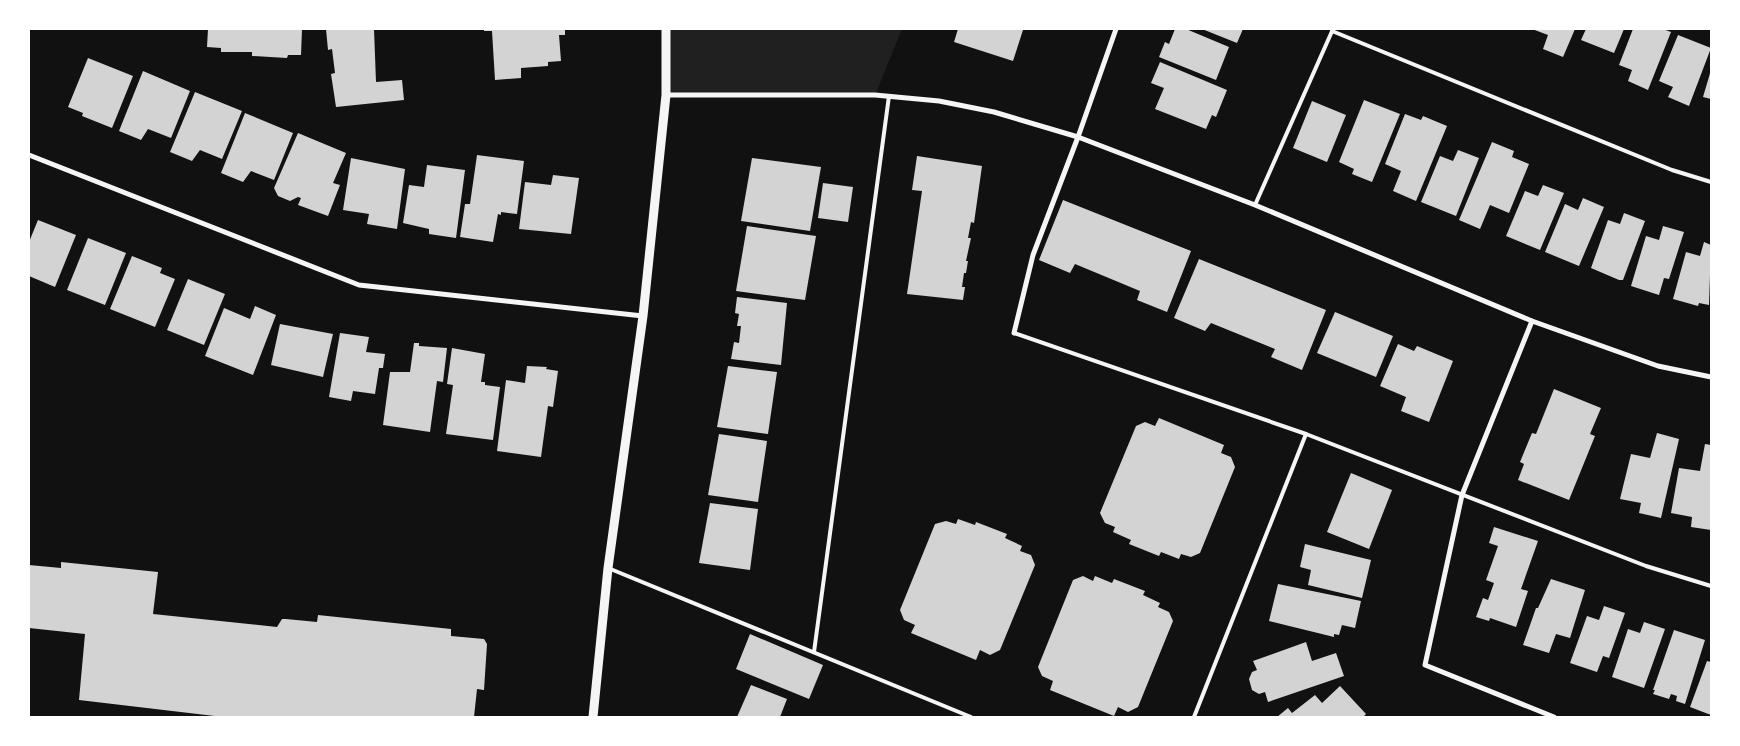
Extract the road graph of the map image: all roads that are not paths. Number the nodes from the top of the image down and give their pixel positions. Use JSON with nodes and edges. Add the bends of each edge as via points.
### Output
{"nodes":[{"id":1,"x":666,"y":29,"type":"edge"},
{"id":2,"x":1116,"y":29,"type":"edge"},
{"id":3,"x":1333,"y":30,"type":"edge"},
{"id":4,"x":666,"y":95,"type":"junction"},
{"id":5,"x":889,"y":96,"type":"junction"},
{"id":6,"x":1078,"y":137,"type":"junction"},
{"id":7,"x":29,"y":154,"type":"edge"},
{"id":8,"x":1711,"y":182,"type":"edge"},
{"id":9,"x":1255,"y":205,"type":"junction"},
{"id":10,"x":643,"y":316,"type":"junction"},
{"id":11,"x":1532,"y":321,"type":"junction"},
{"id":12,"x":1014,"y":333,"type":"joint"},
{"id":13,"x":1711,"y":377,"type":"edge"},
{"id":14,"x":1306,"y":434,"type":"junction"},
{"id":15,"x":1462,"y":495,"type":"junction"},
{"id":16,"x":608,"y":568,"type":"junction"},
{"id":17,"x":1711,"y":586,"type":"edge"},
{"id":18,"x":814,"y":652,"type":"junction"},
{"id":19,"x":593,"y":717,"type":"edge"},
{"id":20,"x":971,"y":717,"type":"edge"},
{"id":21,"x":1194,"y":717,"type":"edge"},
{"id":22,"x":1554,"y":717,"type":"edge"}],
"edges":[{"from":1,"to":4,"type":"street"},
{"from":2,"to":6,"type":"street"},
{"from":3,"to":8,"type":"lane","via":[[1672,170]]},
{"from":3,"to":9,"type":"lane"},
{"from":4,"to":5,"type":"street"},
{"from":4,"to":10,"type":"street"},
{"from":5,"to":6,"type":"street","via":[[939,101],[994,112]]},
{"from":5,"to":18,"type":"lane"},
{"from":6,"to":9,"type":"street"},
{"from":6,"to":12,"type":"street","via":[[1033,255]]},
{"from":7,"to":10,"type":"street","via":[[360,285]]},
{"from":9,"to":11,"type":"street"},
{"from":10,"to":16,"type":"street"},
{"from":11,"to":13,"type":"street","via":[[1658,366]]},
{"from":11,"to":15,"type":"street"},
{"from":12,"to":14,"type":"lane"},
{"from":14,"to":15,"type":"lane"},
{"from":14,"to":21,"type":"lane"},
{"from":15,"to":17,"type":"lane","via":[[1646,566]]},
{"from":15,"to":22,"type":"street","via":[[1426,665]]},
{"from":16,"to":18,"type":"lane"},
{"from":16,"to":19,"type":"street"},
{"from":18,"to":20,"type":"lane"}]}
